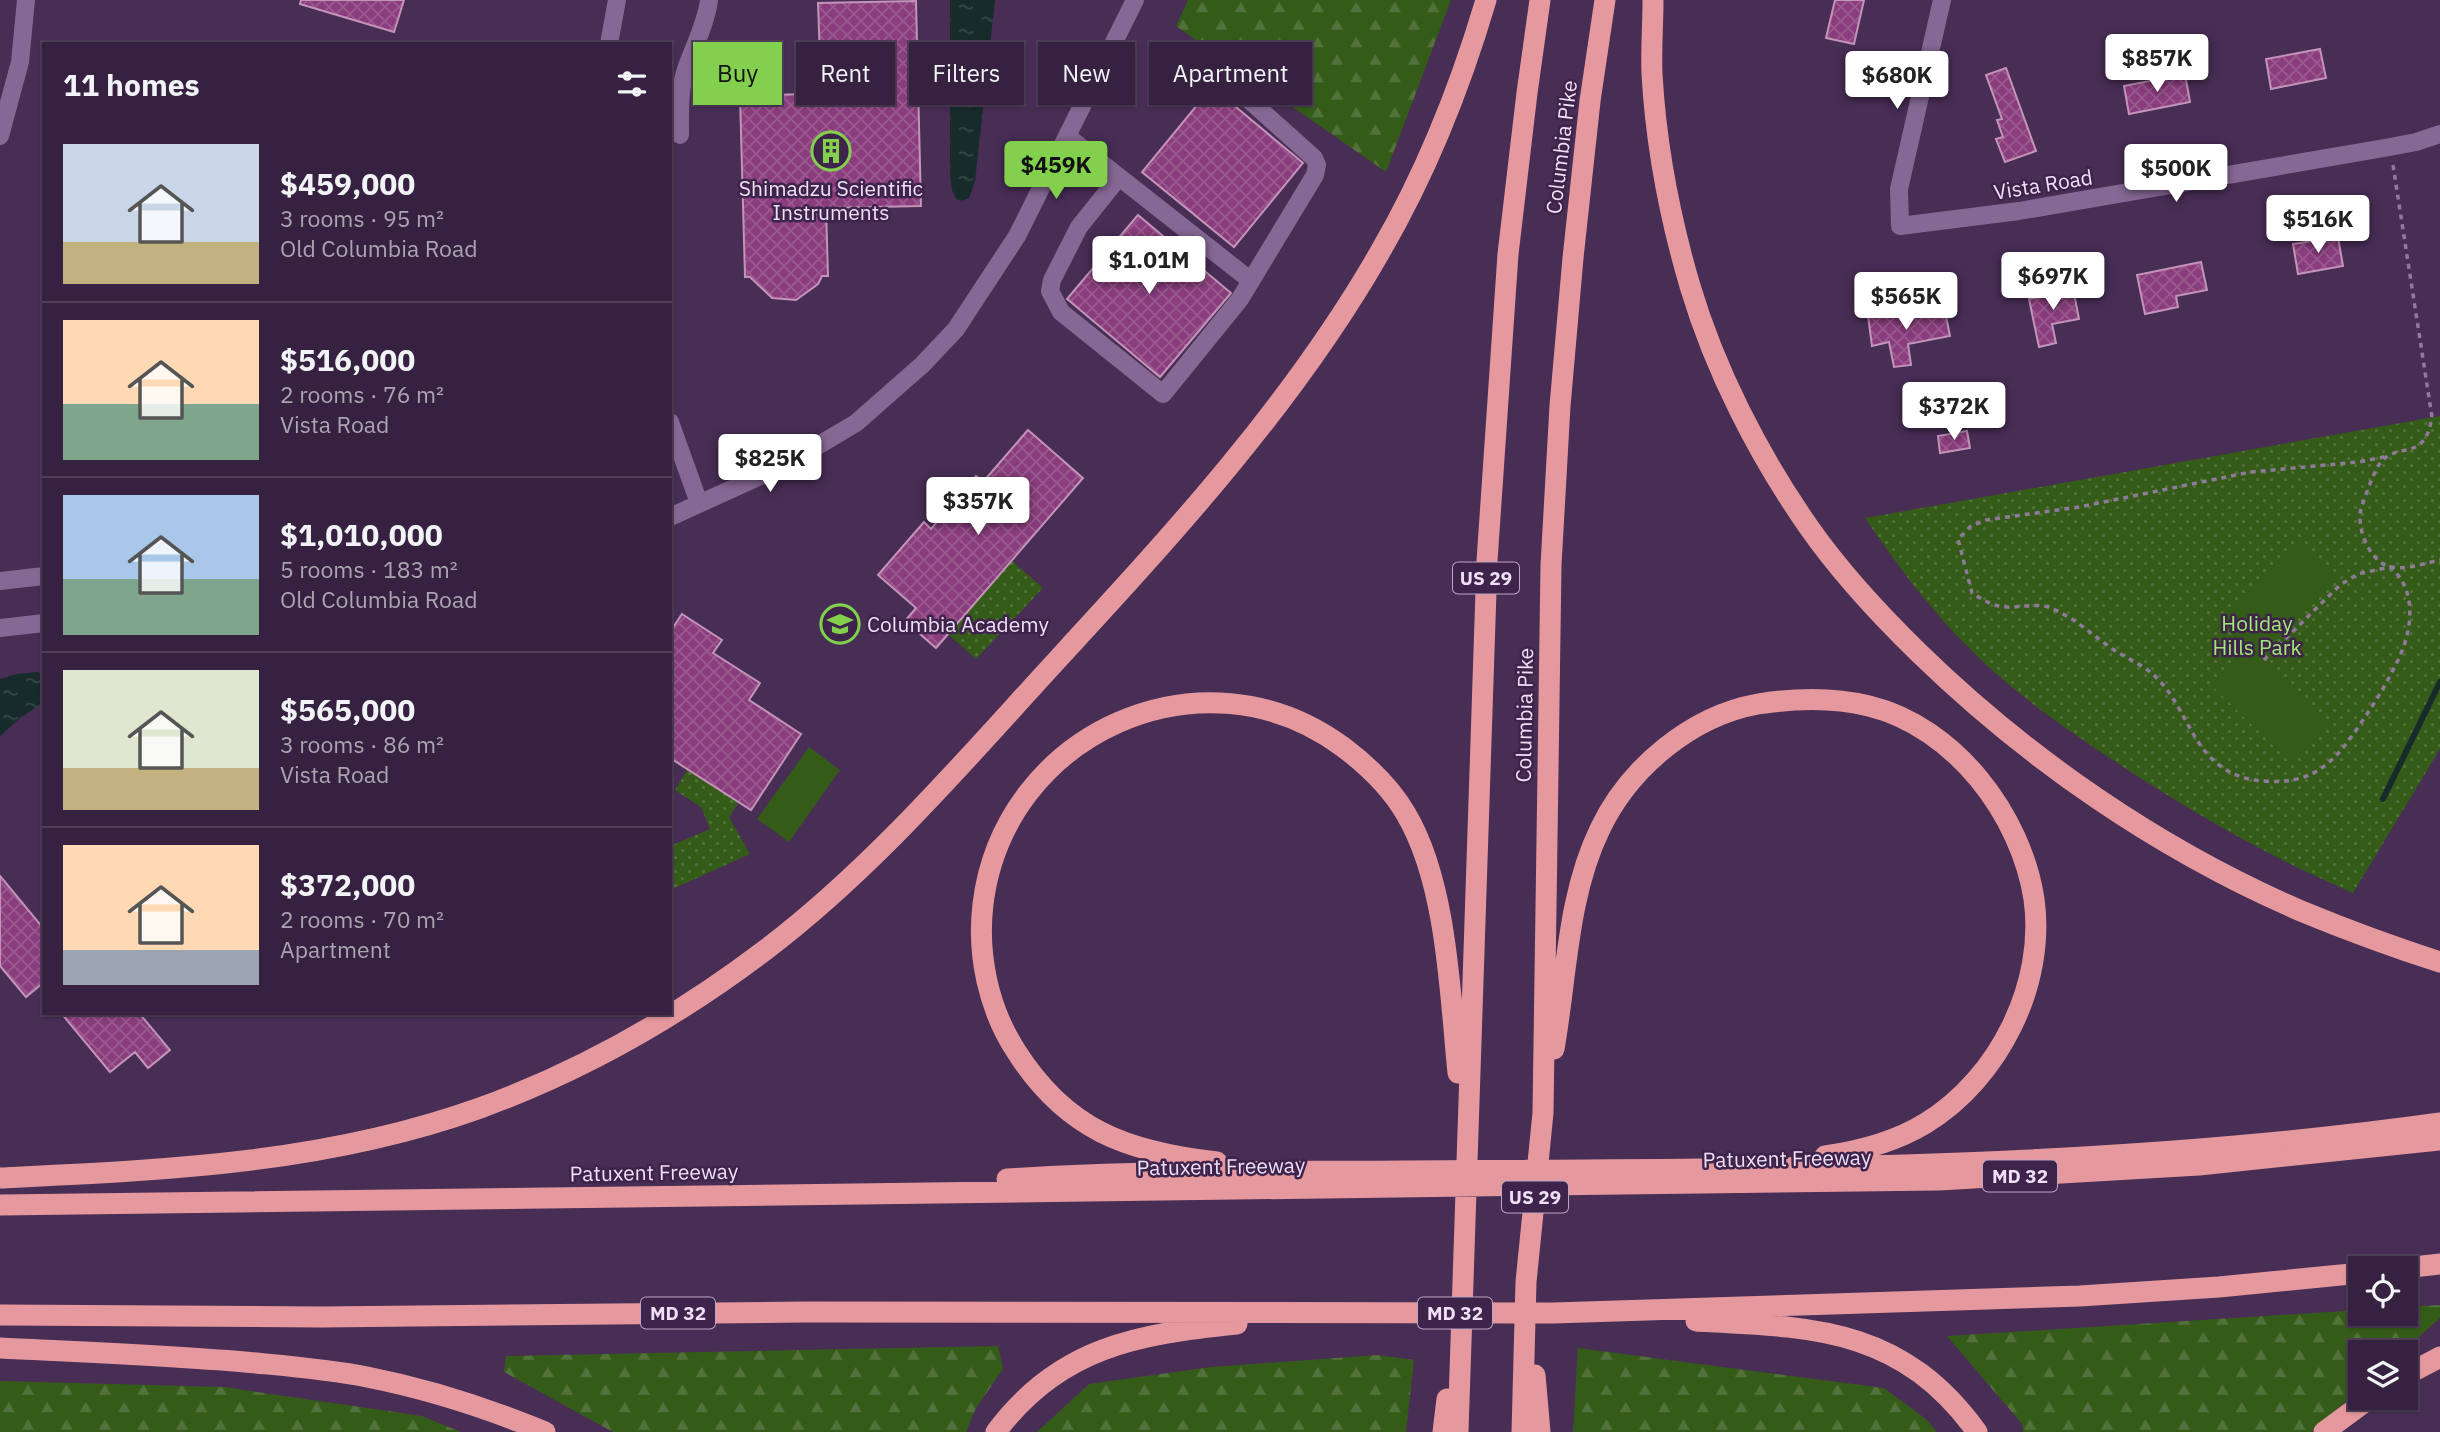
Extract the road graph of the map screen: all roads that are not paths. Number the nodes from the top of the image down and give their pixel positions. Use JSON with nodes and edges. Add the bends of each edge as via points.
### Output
{"nodes":[{"id":1,"x":26,"y":0,"type":"edge"},
{"id":2,"x":617,"y":0,"type":"edge"},
{"id":3,"x":709,"y":0,"type":"edge"},
{"id":4,"x":1135,"y":0,"type":"edge"},
{"id":5,"x":1486,"y":0,"type":"edge"},
{"id":6,"x":1540,"y":0,"type":"edge"},
{"id":7,"x":1605,"y":0,"type":"edge"},
{"id":8,"x":1653,"y":0,"type":"edge"},
{"id":9,"x":1942,"y":0,"type":"edge"},
{"id":10,"x":609,"y":42,"type":"edge"},
{"id":11,"x":1255,"y":105,"type":"edge"},
{"id":12,"x":2440,"y":134,"type":"edge"},
{"id":13,"x":680,"y":135,"type":"dead end"},
{"id":14,"x":0,"y":136,"type":"edge"},
{"id":15,"x":1067,"y":136,"type":"junction"},
{"id":16,"x":1119,"y":177,"type":"junction"},
{"id":17,"x":1250,"y":280,"type":"junction"},
{"id":18,"x":672,"y":428,"type":"edge"},
{"id":19,"x":699,"y":503,"type":"junction"},
{"id":20,"x":672,"y":508,"type":"edge"},
{"id":21,"x":672,"y":516,"type":"edge"},
{"id":22,"x":42,"y":576,"type":"edge"},
{"id":23,"x":0,"y":581,"type":"edge"},
{"id":24,"x":42,"y":623,"type":"edge"},
{"id":25,"x":0,"y":628,"type":"edge"},
{"id":26,"x":2440,"y":962,"type":"edge"},
{"id":27,"x":672,"y":1014,"type":"edge"},
{"id":28,"x":671,"y":1015,"type":"edge"},
{"id":29,"x":1543,"y":1113,"type":"junction"},
{"id":30,"x":2440,"y":1123,"type":"edge"},
{"id":31,"x":2440,"y":1140,"type":"edge"},
{"id":32,"x":1466,"y":1159,"type":"junction"},
{"id":33,"x":1701,"y":1168,"type":"junction"},
{"id":34,"x":1306,"y":1171,"type":"junction"},
{"id":35,"x":1599,"y":1177,"type":"junction"},
{"id":36,"x":0,"y":1178,"type":"edge"},
{"id":37,"x":1403,"y":1180,"type":"junction"},
{"id":38,"x":810,"y":1194,"type":"junction"},
{"id":39,"x":0,"y":1205,"type":"edge"},
{"id":40,"x":2440,"y":1264,"type":"edge"},
{"id":41,"x":2418,"y":1266,"type":"edge"},
{"id":42,"x":2348,"y":1274,"type":"edge"},
{"id":43,"x":1526,"y":1282,"type":"junction"},
{"id":44,"x":1462,"y":1283,"type":"junction"},
{"id":45,"x":1356,"y":1313,"type":"junction"},
{"id":46,"x":1554,"y":1313,"type":"junction"},
{"id":47,"x":0,"y":1315,"type":"edge"},
{"id":48,"x":0,"y":1348,"type":"edge"},
{"id":49,"x":2440,"y":1357,"type":"edge"},
{"id":50,"x":2418,"y":1369,"type":"edge"},
{"id":51,"x":2354,"y":1410,"type":"edge"},
{"id":52,"x":545,"y":1432,"type":"edge"},
{"id":53,"x":996,"y":1432,"type":"edge"},
{"id":54,"x":1443,"y":1432,"type":"edge"},
{"id":55,"x":1458,"y":1432,"type":"edge"},
{"id":56,"x":1522,"y":1432,"type":"edge"},
{"id":57,"x":1540,"y":1432,"type":"edge"},
{"id":58,"x":1977,"y":1432,"type":"edge"},
{"id":59,"x":2324,"y":1432,"type":"edge"}],
"edges":[{"from":1,"to":14,"type":"street","via":[[20,62]]},
{"from":2,"to":10,"type":"street"},
{"from":3,"to":13,"type":"street","via":[[680,92]]},
{"from":4,"to":15,"type":"street"},
{"from":5,"to":27,"type":"highway","via":[[1453,102],[1418,182],[1337,321],[1267,417],[1100,614],[893,836],[766,950]]},
{"from":6,"to":32,"type":"highway","name":"Columbia Pike","number":"US 29","via":[[1510,240],[1497,402]]},
{"from":7,"to":29,"type":"highway","name":"Columbia Pike","number":"US 29","via":[[1590,101],[1560,406],[1552,551]]},
{"from":8,"to":26,"type":"highway","via":[[1653,74],[1660,147],[1690,287],[1714,353],[1764,455],[1808,527],[1850,580],[1895,630],[2006,731],[2137,824],[2299,910]]},
{"from":9,"to":12,"type":"street","name":"Vista Road","via":[[1899,189],[1900,226],[2019,211],[2390,147]]},
{"from":11,"to":17,"type":"street","via":[[1317,165]]},
{"from":15,"to":16,"type":"street"},
{"from":15,"to":19,"type":"street","via":[[1003,259],[956,329],[922,365],[856,423],[823,445]]},
{"from":16,"to":17,"type":"street"},
{"from":16,"to":17,"type":"street","via":[[1079,227],[1050,291],[1061,312],[1163,394],[1240,299]]},
{"from":18,"to":19,"type":"street"},
{"from":19,"to":20,"type":"street"},
{"from":19,"to":21,"type":"street"},
{"from":22,"to":23,"type":"street"},
{"from":24,"to":25,"type":"street"},
{"from":28,"to":36,"type":"highway","via":[[560,1075],[404,1133],[248,1162]]},
{"from":29,"to":33,"type":"highway","via":[[1574,904],[1600,828],[1640,771],[1674,741],[1743,707],[1825,698],[1872,706],[1907,721],[1970,767],[2014,830],[2034,901],[2029,981],[2017,1015],[2000,1050],[1980,1076],[1927,1122],[1895,1139],[1828,1156]]},
{"from":29,"to":43,"type":"highway","name":"Columbia Pike","number":"US 29"},
{"from":30,"to":33,"type":"highway","via":[[2304,1140],[2066,1157]]},
{"from":31,"to":35,"type":"highway","name":"Patuxent Freeway","number":"MD 32","via":[[2199,1165],[1939,1181]]},
{"from":32,"to":34,"type":"highway","via":[[1445,943],[1433,887],[1406,814],[1362,761],[1303,722],[1234,704],[1199,702],[1132,715],[1067,752],[1030,791],[1002,835],[986,881],[981,923],[983,963],[992,1001],[1006,1037],[1027,1069],[1082,1123],[1155,1153]]},
{"from":32,"to":44,"type":"highway","name":"Columbia Pike","number":"US 29"},
{"from":33,"to":35,"type":"highway"},
{"from":34,"to":37,"type":"highway"},
{"from":34,"to":38,"type":"highway","via":[[1064,1175]]},
{"from":35,"to":37,"type":"highway","name":"Patuxent Freeway","number":"MD 32"},
{"from":37,"to":38,"type":"highway","name":"Patuxent Freeway","number":"MD 32"},
{"from":38,"to":39,"type":"highway","name":"Patuxent Freeway","number":"MD 32"},
{"from":40,"to":41,"type":"highway"},
{"from":42,"to":46,"type":"highway","number":"MD 32","via":[[2080,1296]]},
{"from":43,"to":56,"type":"highway","name":"Columbia Pike","number":"US 29"},
{"from":43,"to":57,"type":"highway"},
{"from":44,"to":54,"type":"highway"},
{"from":44,"to":55,"type":"highway","name":"Columbia Pike","number":"US 29"},
{"from":45,"to":46,"type":"highway","number":"MD 32"},
{"from":45,"to":47,"type":"highway","number":"MD 32"},
{"from":45,"to":53,"type":"highway","via":[[1185,1329],[1101,1350],[1036,1387]]},
{"from":46,"to":58,"type":"highway","via":[[1793,1326],[1832,1333],[1872,1345],[1908,1365],[1939,1387]]},
{"from":48,"to":52,"type":"highway","via":[[193,1358],[366,1377],[434,1392]]},
{"from":49,"to":50,"type":"highway"},
{"from":51,"to":59,"type":"highway"}]}
